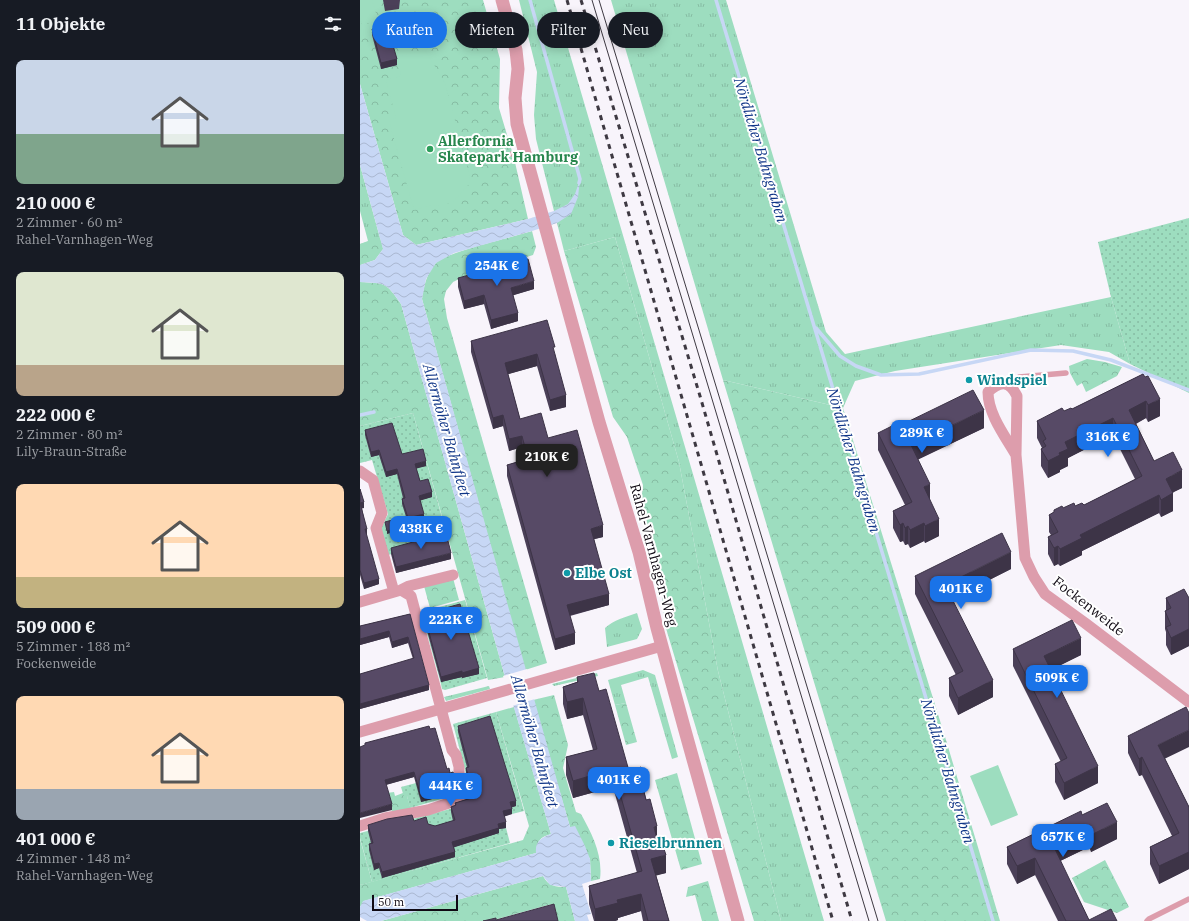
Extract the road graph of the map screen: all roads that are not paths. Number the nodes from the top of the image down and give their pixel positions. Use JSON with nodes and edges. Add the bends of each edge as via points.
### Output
{"nodes":[{"id":1,"x":502,"y":0,"type":"edge"},
{"id":2,"x":1066,"y":373,"type":"dead end"},
{"id":3,"x":1009,"y":386,"type":"junction"},
{"id":4,"x":1016,"y":455,"type":"junction"},
{"id":5,"x":360,"y":471,"type":"edge"},
{"id":6,"x":453,"y":575,"type":"dead end"},
{"id":7,"x":404,"y":591,"type":"junction"},
{"id":8,"x":360,"y":602,"type":"edge"},
{"id":9,"x":662,"y":646,"type":"junction"},
{"id":10,"x":1189,"y":702,"type":"edge"},
{"id":11,"x":441,"y":709,"type":"junction"},
{"id":12,"x":360,"y":732,"type":"edge"},
{"id":13,"x":360,"y":826,"type":"edge"},
{"id":14,"x":1189,"y":899,"type":"edge"},
{"id":15,"x":738,"y":921,"type":"edge"},
{"id":16,"x":1147,"y":921,"type":"edge"}],
"edges":[{"from":1,"to":9,"type":"street","name":"Rahel-Varnhagen-Weg","via":[[516,50],[518,69],[515,98],[518,153],[537,199],[599,422],[639,552]]},
{"from":2,"to":3,"type":"lane","via":[[1019,377]]},
{"from":3,"to":4,"type":"street","name":"Fockenweide","via":[[1017,396]]},
{"from":3,"to":4,"type":"street","name":"Fockenweide","via":[[995,385],[988,392],[988,402]]},
{"from":4,"to":10,"type":"street","name":"Fockenweide","via":[[1025,558],[1045,594]]},
{"from":5,"to":7,"type":"street","via":[[373,480],[382,513],[376,528]]},
{"from":6,"to":7,"type":"street"},
{"from":7,"to":8,"type":"street"},
{"from":7,"to":11,"type":"street"},
{"from":9,"to":11,"type":"street"},
{"from":9,"to":15,"type":"street","name":"Rahel-Varnhagen-Weg"},
{"from":11,"to":12,"type":"street"},
{"from":11,"to":13,"type":"street","via":[[459,767],[464,791],[460,799],[428,810],[385,818]]},
{"from":14,"to":16,"type":"lane"}]}
